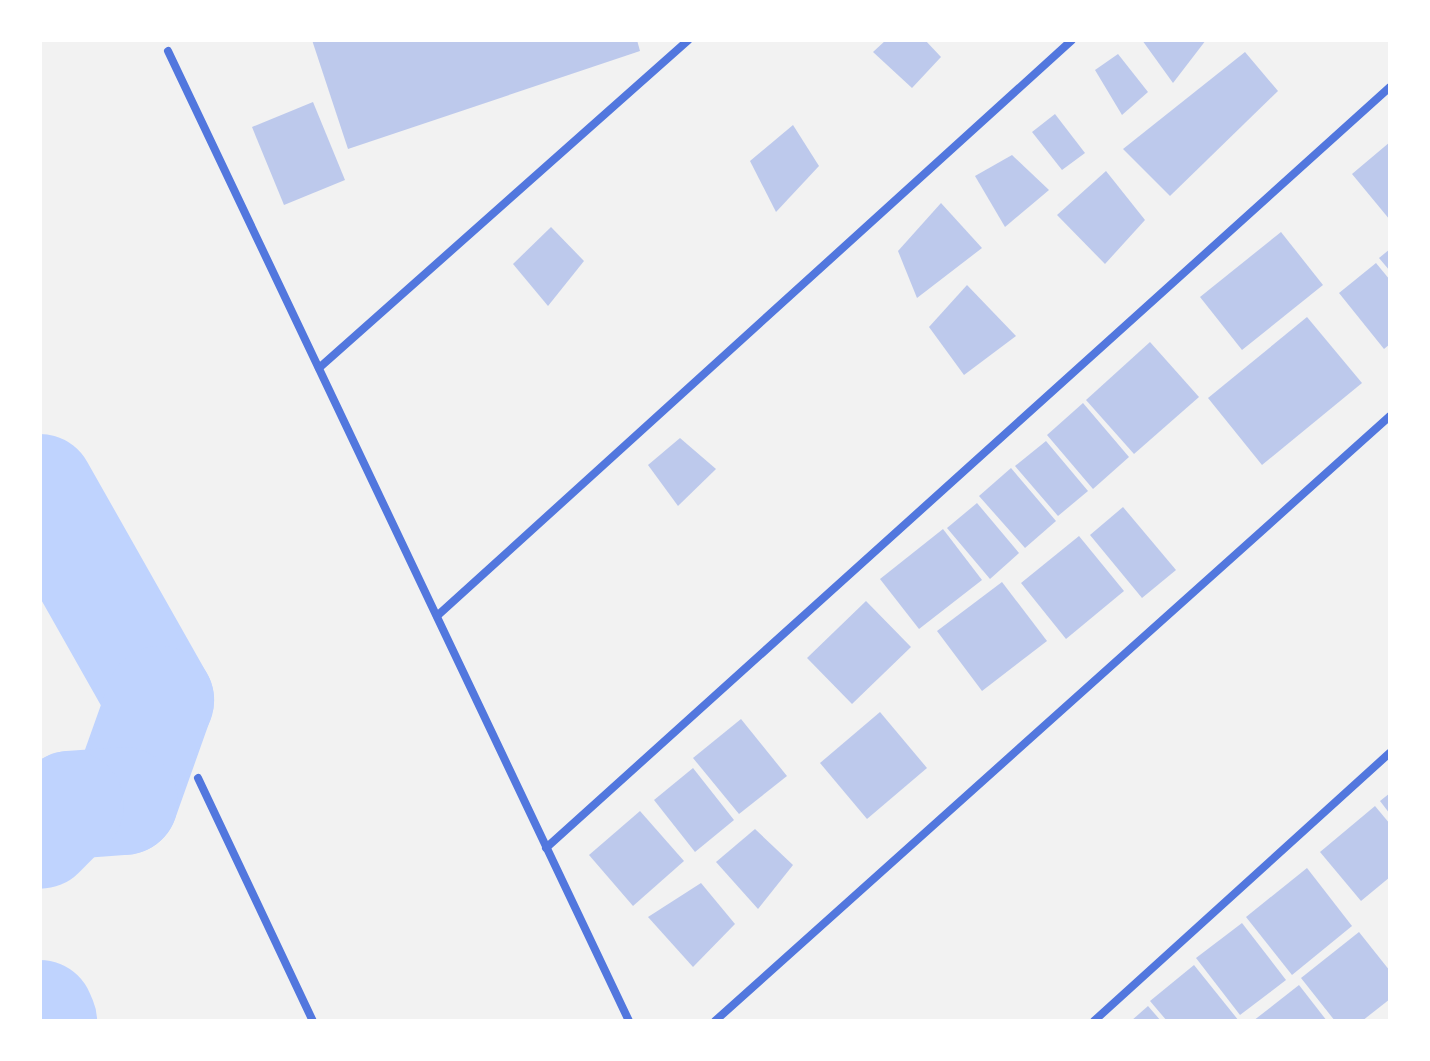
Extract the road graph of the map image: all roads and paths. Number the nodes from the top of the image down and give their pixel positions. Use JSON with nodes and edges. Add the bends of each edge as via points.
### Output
{"nodes":[{"id":1,"x":688,"y":40,"type":"edge"},
{"id":2,"x":1072,"y":40,"type":"edge"},
{"id":3,"x":168,"y":51,"type":"dead end"},
{"id":4,"x":1390,"y":87,"type":"edge"},
{"id":5,"x":319,"y":368,"type":"junction"},
{"id":6,"x":1390,"y":416,"type":"edge"},
{"id":7,"x":437,"y":616,"type":"junction"},
{"id":8,"x":1390,"y":753,"type":"edge"},
{"id":9,"x":198,"y":778,"type":"dead end"},
{"id":10,"x":546,"y":848,"type":"junction"},
{"id":11,"x":313,"y":1021,"type":"edge"},
{"id":12,"x":629,"y":1021,"type":"edge"},
{"id":13,"x":715,"y":1021,"type":"edge"},
{"id":14,"x":1094,"y":1021,"type":"edge"}],
"edges":[{"from":1,"to":5,"type":"street"},
{"from":2,"to":7,"type":"street"},
{"from":3,"to":5,"type":"street"},
{"from":4,"to":10,"type":"street"},
{"from":5,"to":7,"type":"street"},
{"from":6,"to":13,"type":"street"},
{"from":7,"to":10,"type":"street"},
{"from":8,"to":14,"type":"street"},
{"from":9,"to":11,"type":"street"},
{"from":10,"to":12,"type":"street"}]}
